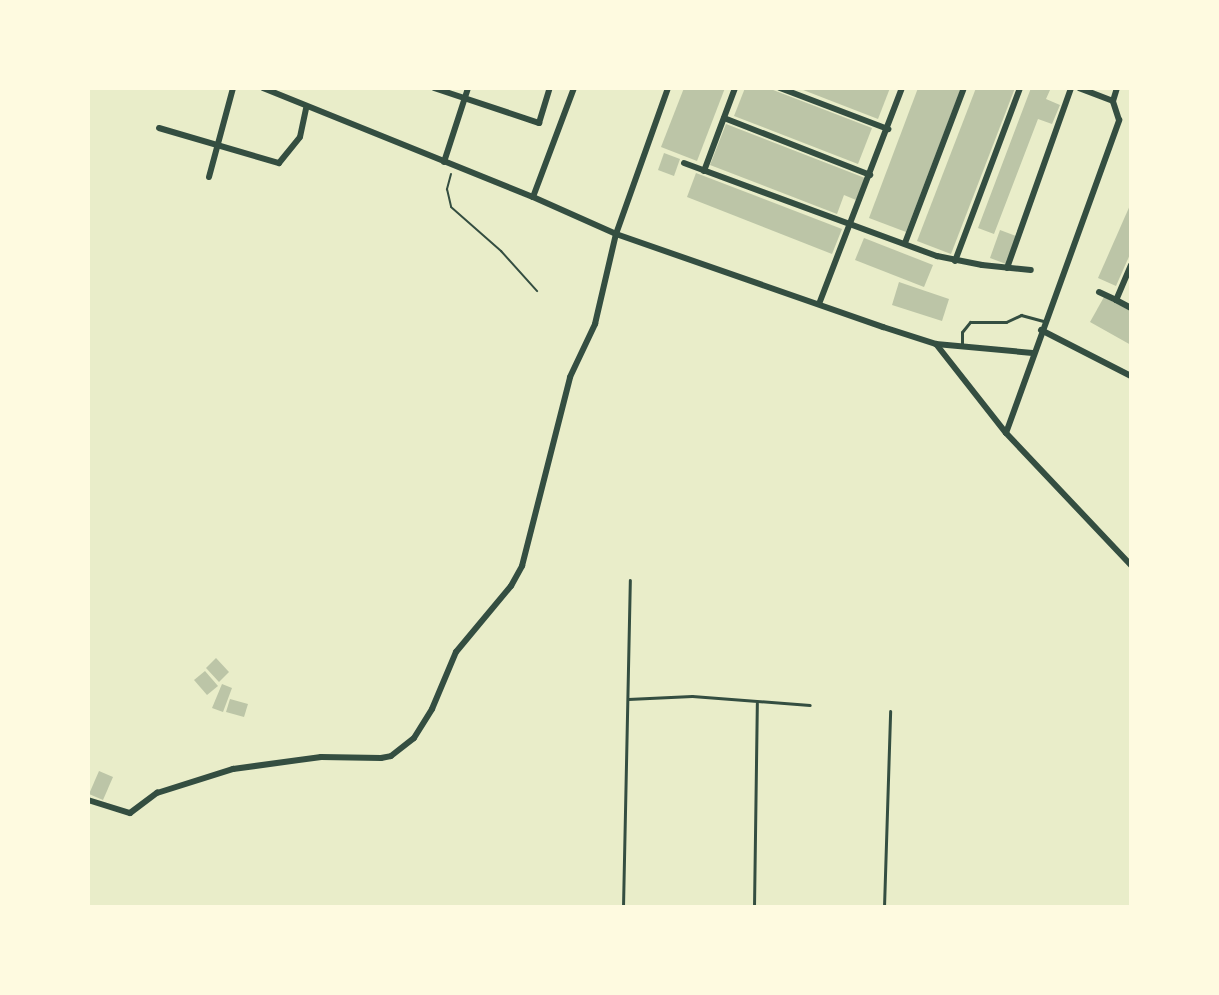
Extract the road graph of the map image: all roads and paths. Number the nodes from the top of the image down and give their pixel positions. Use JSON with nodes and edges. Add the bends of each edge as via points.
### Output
{"nodes":[{"id":1,"x":233,"y":88,"type":"edge"},
{"id":2,"x":263,"y":88,"type":"edge"},
{"id":3,"x":434,"y":88,"type":"edge"},
{"id":4,"x":468,"y":88,"type":"edge"},
{"id":5,"x":550,"y":88,"type":"edge"},
{"id":6,"x":574,"y":88,"type":"edge"},
{"id":7,"x":668,"y":88,"type":"edge"},
{"id":8,"x":735,"y":88,"type":"edge"},
{"id":9,"x":780,"y":88,"type":"edge"},
{"id":10,"x":902,"y":88,"type":"edge"},
{"id":11,"x":964,"y":88,"type":"edge"},
{"id":12,"x":1020,"y":88,"type":"edge"},
{"id":13,"x":1071,"y":88,"type":"edge"},
{"id":14,"x":1079,"y":88,"type":"edge"},
{"id":15,"x":1117,"y":88,"type":"edge"},
{"id":16,"x":465,"y":98,"type":"junction"},
{"id":17,"x":1113,"y":101,"type":"junction"},
{"id":18,"x":306,"y":108,"type":"junction"},
{"id":19,"x":724,"y":118,"type":"junction"},
{"id":20,"x":159,"y":128,"type":"dead end"},
{"id":21,"x":888,"y":129,"type":"junction"},
{"id":22,"x":218,"y":143,"type":"junction"},
{"id":23,"x":444,"y":162,"type":"junction"},
{"id":24,"x":684,"y":163,"type":"dead end"},
{"id":25,"x":453,"y":166,"type":"junction"},
{"id":26,"x":704,"y":171,"type":"junction"},
{"id":27,"x":870,"y":175,"type":"junction"},
{"id":28,"x":209,"y":177,"type":"dead end"},
{"id":29,"x":533,"y":197,"type":"junction"},
{"id":30,"x":849,"y":225,"type":"junction"},
{"id":31,"x":616,"y":234,"type":"junction"},
{"id":32,"x":905,"y":243,"type":"junction"},
{"id":33,"x":955,"y":261,"type":"junction"},
{"id":34,"x":1131,"y":265,"type":"edge"},
{"id":35,"x":1007,"y":268,"type":"junction"},
{"id":36,"x":1031,"y":270,"type":"dead end"},
{"id":37,"x":537,"y":291,"type":"dead end"},
{"id":38,"x":1099,"y":292,"type":"dead end"},
{"id":39,"x":1116,"y":300,"type":"junction"},
{"id":40,"x":819,"y":304,"type":"junction"},
{"id":41,"x":1131,"y":308,"type":"edge"},
{"id":42,"x":1044,"y":321,"type":"junction"},
{"id":43,"x":1041,"y":330,"type":"junction"},
{"id":44,"x":936,"y":344,"type":"junction"},
{"id":45,"x":962,"y":347,"type":"junction"},
{"id":46,"x":1033,"y":353,"type":"junction"},
{"id":47,"x":1131,"y":376,"type":"edge"},
{"id":48,"x":1006,"y":433,"type":"junction"},
{"id":49,"x":1131,"y":565,"type":"edge"},
{"id":50,"x":630,"y":580,"type":"dead end"},
{"id":51,"x":628,"y":699,"type":"junction"},
{"id":52,"x":757,"y":703,"type":"junction"},
{"id":53,"x":810,"y":705,"type":"dead end"},
{"id":54,"x":890,"y":711,"type":"dead end"},
{"id":55,"x":88,"y":800,"type":"edge"},
{"id":56,"x":623,"y":907,"type":"edge"},
{"id":57,"x":754,"y":907,"type":"edge"},
{"id":58,"x":884,"y":907,"type":"edge"}],
"edges":[{"from":1,"to":22,"type":"street"},
{"from":2,"to":18,"type":"street"},
{"from":3,"to":16,"type":"street"},
{"from":4,"to":16,"type":"street"},
{"from":5,"to":16,"type":"street","via":[[539,123]]},
{"from":6,"to":29,"type":"street"},
{"from":7,"to":31,"type":"street"},
{"from":8,"to":19,"type":"street"},
{"from":9,"to":21,"type":"street"},
{"from":10,"to":21,"type":"street"},
{"from":11,"to":32,"type":"street"},
{"from":12,"to":33,"type":"street"},
{"from":13,"to":35,"type":"street"},
{"from":14,"to":17,"type":"street"},
{"from":15,"to":17,"type":"street"},
{"from":16,"to":23,"type":"street"},
{"from":17,"to":42,"type":"street","via":[[1119,120]]},
{"from":18,"to":22,"type":"street","via":[[300,137],[279,163]]},
{"from":18,"to":23,"type":"street"},
{"from":19,"to":26,"type":"street"},
{"from":19,"to":27,"type":"street"},
{"from":20,"to":22,"type":"street"},
{"from":21,"to":27,"type":"street"},
{"from":22,"to":28,"type":"street"},
{"from":23,"to":25,"type":"street"},
{"from":24,"to":26,"type":"street"},
{"from":25,"to":29,"type":"street"},
{"from":25,"to":37,"type":"path","via":[[447,189],[451,207]]},
{"from":26,"to":30,"type":"street"},
{"from":27,"to":30,"type":"street"},
{"from":29,"to":31,"type":"street"},
{"from":30,"to":32,"type":"street"},
{"from":30,"to":40,"type":"street"},
{"from":31,"to":40,"type":"street"},
{"from":31,"to":55,"type":"street","via":[[595,324],[562,405],[522,566],[456,652],[432,709],[406,747],[381,758],[321,757],[233,769],[157,793],[130,813]]},
{"from":32,"to":33,"type":"street"},
{"from":33,"to":35,"type":"street"},
{"from":34,"to":39,"type":"street"},
{"from":35,"to":36,"type":"street"},
{"from":38,"to":39,"type":"street"},
{"from":39,"to":41,"type":"street"},
{"from":40,"to":44,"type":"street"},
{"from":42,"to":43,"type":"street"},
{"from":42,"to":45,"type":"lane","via":[[1021,315],[1006,322],[974,321],[962,332]]},
{"from":43,"to":46,"type":"street"},
{"from":43,"to":47,"type":"street"},
{"from":44,"to":45,"type":"street"},
{"from":44,"to":48,"type":"street"},
{"from":45,"to":46,"type":"street"},
{"from":46,"to":48,"type":"street"},
{"from":48,"to":49,"type":"street"},
{"from":50,"to":51,"type":"lane"},
{"from":51,"to":52,"type":"lane","via":[[692,696]]},
{"from":51,"to":56,"type":"lane"},
{"from":52,"to":53,"type":"lane"},
{"from":52,"to":57,"type":"lane"},
{"from":54,"to":58,"type":"lane"}]}
